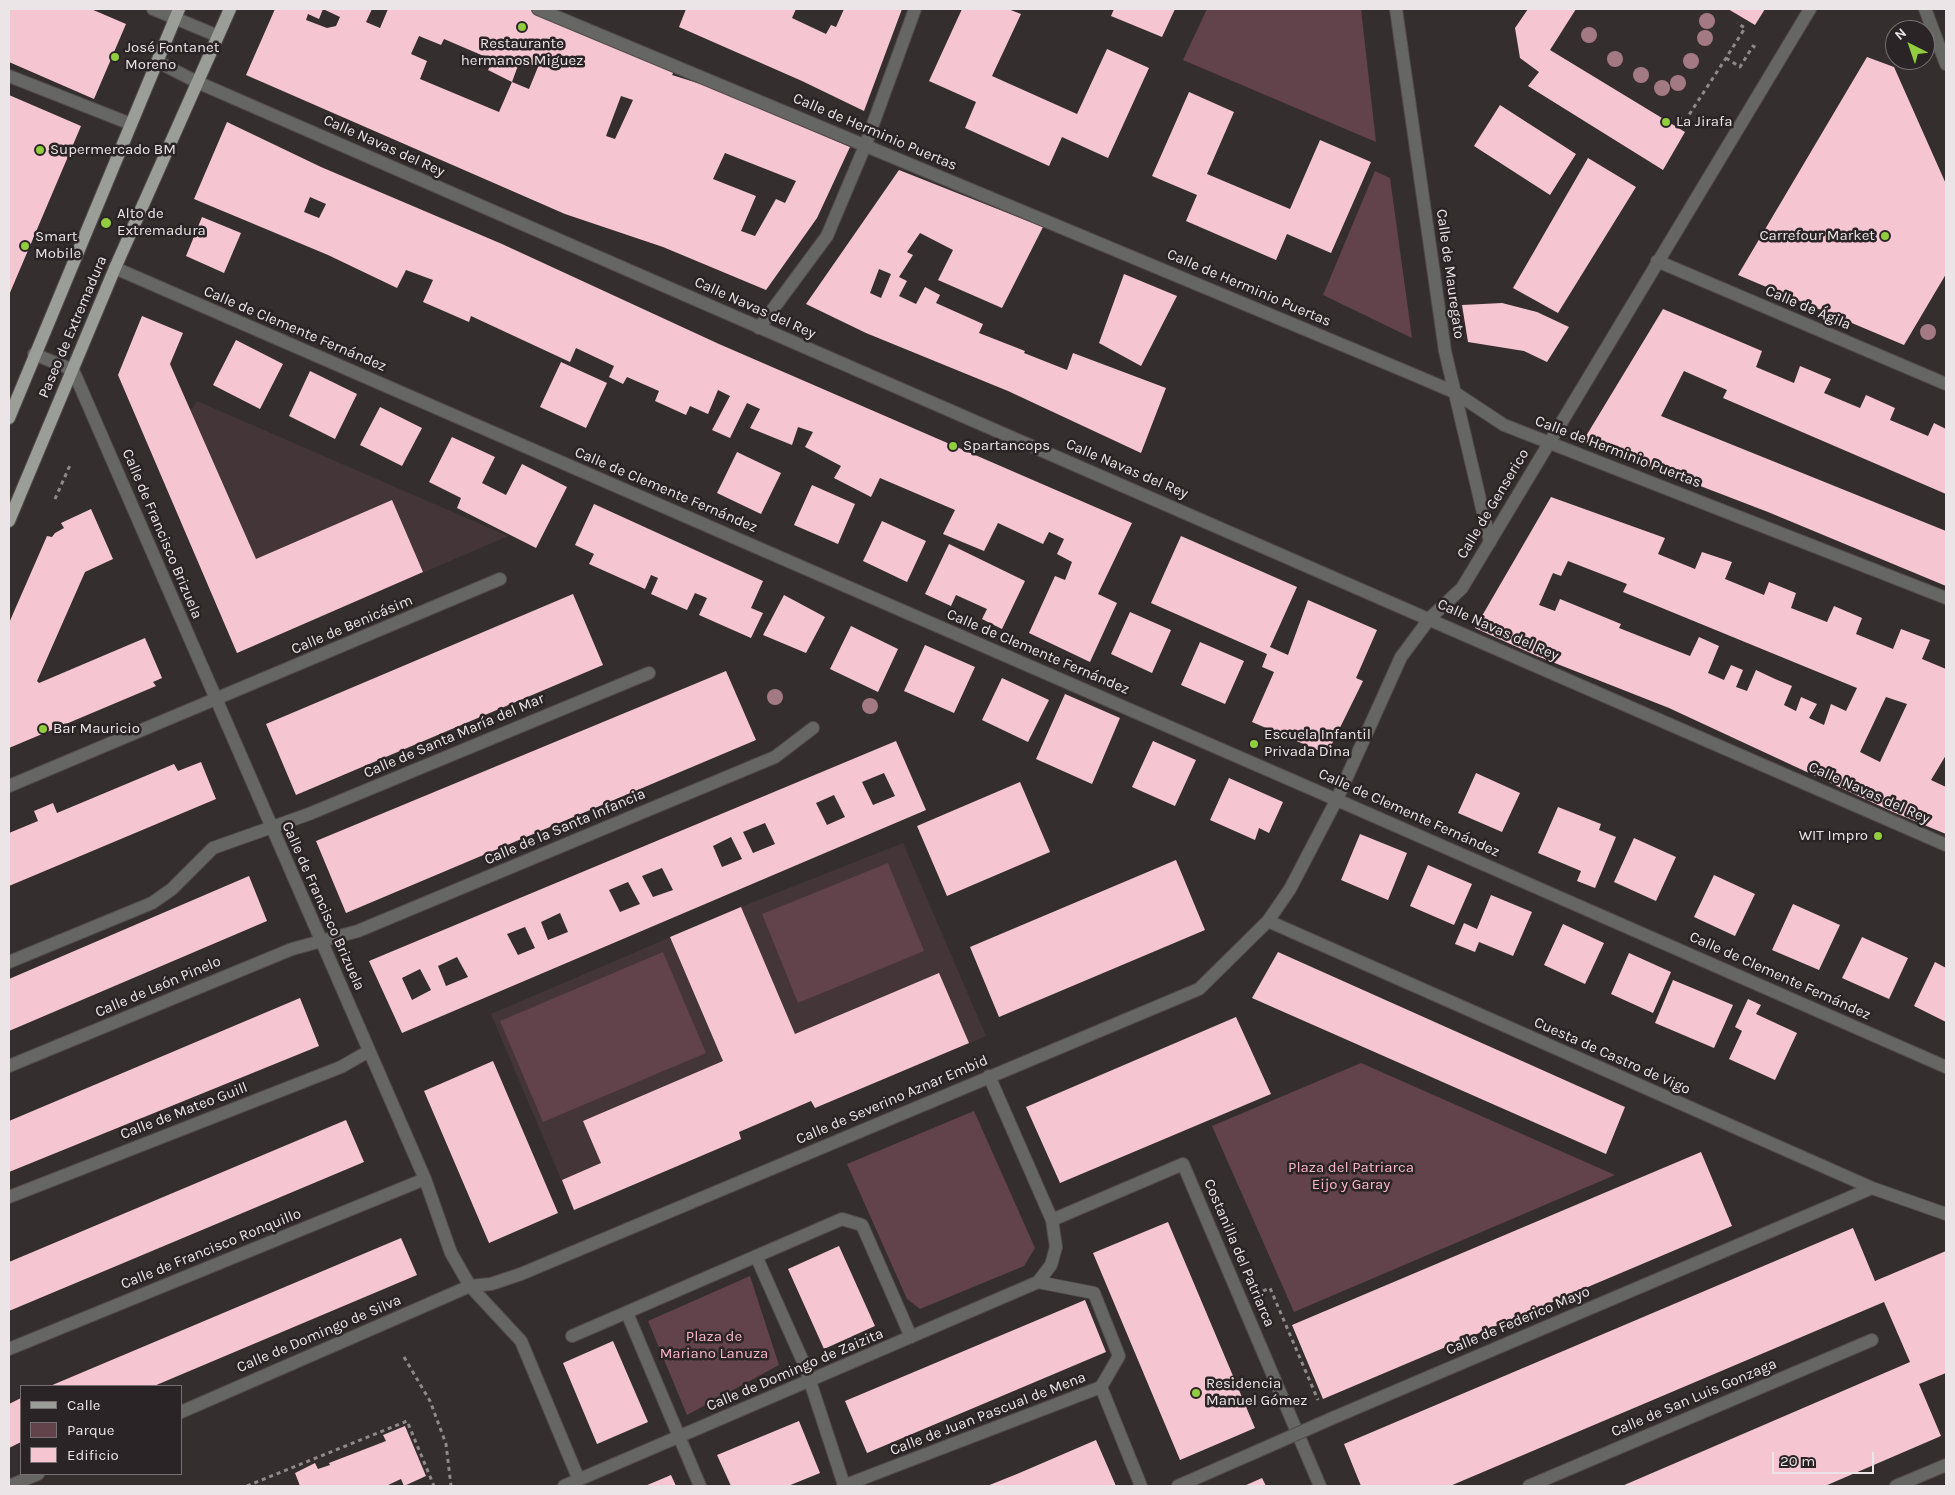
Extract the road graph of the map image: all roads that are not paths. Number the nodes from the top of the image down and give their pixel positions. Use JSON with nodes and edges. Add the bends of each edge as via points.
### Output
{"nodes":[{"id":1,"x":153,"y":9,"type":"edge"},
{"id":2,"x":230,"y":9,"type":"edge"},
{"id":3,"x":538,"y":9,"type":"edge"},
{"id":4,"x":915,"y":9,"type":"edge"},
{"id":5,"x":1396,"y":9,"type":"edge"},
{"id":6,"x":1810,"y":9,"type":"edge"},
{"id":7,"x":1925,"y":9,"type":"edge"},
{"id":8,"x":177,"y":14,"type":"edge"},
{"id":9,"x":218,"y":36,"type":"junction"},
{"id":10,"x":158,"y":62,"type":"junction"},
{"id":11,"x":1946,"y":64,"type":"edge"},
{"id":12,"x":9,"y":76,"type":"edge"},
{"id":13,"x":197,"y":82,"type":"junction"},
{"id":14,"x":131,"y":124,"type":"junction"},
{"id":15,"x":865,"y":146,"type":"junction"},
{"id":16,"x":1657,"y":260,"type":"junction"},
{"id":17,"x":115,"y":268,"type":"junction"},
{"id":18,"x":759,"y":328,"type":"junction"},
{"id":19,"x":34,"y":354,"type":"junction"},
{"id":20,"x":73,"y":370,"type":"junction"},
{"id":21,"x":1946,"y":384,"type":"edge"},
{"id":22,"x":1454,"y":392,"type":"junction"},
{"id":23,"x":9,"y":418,"type":"edge"},
{"id":24,"x":1550,"y":442,"type":"junction"},
{"id":25,"x":9,"y":520,"type":"edge"},
{"id":26,"x":1490,"y":542,"type":"junction"},
{"id":27,"x":500,"y":580,"type":"dead end"},
{"id":28,"x":1946,"y":598,"type":"edge"},
{"id":29,"x":1430,"y":618,"type":"junction"},
{"id":30,"x":649,"y":673,"type":"dead end"},
{"id":31,"x":216,"y":700,"type":"junction"},
{"id":32,"x":813,"y":728,"type":"dead end"},
{"id":33,"x":9,"y":786,"type":"edge"},
{"id":34,"x":1337,"y":799,"type":"junction"},
{"id":35,"x":271,"y":827,"type":"junction"},
{"id":36,"x":1946,"y":844,"type":"edge"},
{"id":37,"x":1290,"y":889,"type":"joint"},
{"id":38,"x":1268,"y":921,"type":"junction"},
{"id":39,"x":322,"y":943,"type":"junction"},
{"id":40,"x":9,"y":962,"type":"edge"},
{"id":41,"x":369,"y":1051,"type":"junction"},
{"id":42,"x":9,"y":1066,"type":"edge"},
{"id":43,"x":1946,"y":1067,"type":"edge"},
{"id":44,"x":989,"y":1076,"type":"junction"},
{"id":45,"x":425,"y":1179,"type":"junction"},
{"id":46,"x":1872,"y":1188,"type":"junction"},
{"id":47,"x":9,"y":1197,"type":"edge"},
{"id":48,"x":1946,"y":1214,"type":"edge"},
{"id":49,"x":1052,"y":1220,"type":"junction"},
{"id":50,"x":756,"y":1256,"type":"junction"},
{"id":51,"x":1038,"y":1282,"type":"junction"},
{"id":52,"x":470,"y":1286,"type":"junction"},
{"id":53,"x":627,"y":1312,"type":"junction"},
{"id":54,"x":572,"y":1336,"type":"dead end"},
{"id":55,"x":911,"y":1337,"type":"junction"},
{"id":56,"x":1872,"y":1340,"type":"dead end"},
{"id":57,"x":9,"y":1349,"type":"edge"},
{"id":58,"x":809,"y":1381,"type":"junction"},
{"id":59,"x":1101,"y":1387,"type":"junction"},
{"id":60,"x":182,"y":1412,"type":"edge"},
{"id":61,"x":680,"y":1437,"type":"junction"},
{"id":62,"x":1946,"y":1465,"type":"edge"},
{"id":63,"x":36,"y":1475,"type":"edge"},
{"id":64,"x":578,"y":1480,"type":"junction"},
{"id":65,"x":9,"y":1486,"type":"edge"},
{"id":66,"x":564,"y":1486,"type":"edge"},
{"id":67,"x":700,"y":1486,"type":"edge"},
{"id":68,"x":844,"y":1486,"type":"edge"},
{"id":69,"x":1141,"y":1486,"type":"edge"},
{"id":70,"x":1178,"y":1486,"type":"edge"},
{"id":71,"x":1320,"y":1486,"type":"edge"},
{"id":72,"x":1529,"y":1486,"type":"edge"},
{"id":73,"x":1896,"y":1486,"type":"edge"}],
"edges":[{"from":1,"to":8,"type":"street"},
{"from":2,"to":9,"type":"main road","name":"Paseo de Extremadura"},
{"from":3,"to":15,"type":"street","name":"Calle de Herminio Puertas"},
{"from":4,"to":15,"type":"street"},
{"from":5,"to":22,"type":"street","name":"Calle de Mauregato","via":[[1445,351]]},
{"from":6,"to":16,"type":"street","name":"Calle de Genserico"},
{"from":7,"to":11,"type":"street"},
{"from":8,"to":9,"type":"street"},
{"from":8,"to":10,"type":"main road","name":"Paseo de Extremadura"},
{"from":9,"to":13,"type":"main road","name":"Paseo de Extremadura"},
{"from":10,"to":13,"type":"street","name":"Calle Navas del Rey"},
{"from":10,"to":14,"type":"main road","name":"Paseo de Extremadura"},
{"from":12,"to":14,"type":"street"},
{"from":13,"to":17,"type":"main road","name":"Paseo de Extremadura"},
{"from":13,"to":18,"type":"street","name":"Calle Navas del Rey"},
{"from":14,"to":19,"type":"main road","name":"Paseo de Extremadura"},
{"from":15,"to":18,"type":"street","via":[[827,236]]},
{"from":15,"to":22,"type":"street","name":"Calle de Herminio Puertas"},
{"from":16,"to":21,"type":"street","name":"Calle de Ágila"},
{"from":16,"to":24,"type":"street","name":"Calle de Genserico"},
{"from":17,"to":20,"type":"main road","name":"Paseo de Extremadura"},
{"from":17,"to":34,"type":"street","name":"Calle de Clemente Fernández"},
{"from":18,"to":29,"type":"street","name":"Calle Navas del Rey"},
{"from":19,"to":20,"type":"street"},
{"from":19,"to":23,"type":"main road","name":"Paseo de Extremadura"},
{"from":20,"to":25,"type":"main road","name":"Paseo de Extremadura"},
{"from":20,"to":31,"type":"street","name":"Calle de Francisco Brizuela"},
{"from":22,"to":24,"type":"street","name":"Calle de Herminio Puertas","via":[[1504,425]]},
{"from":22,"to":26,"type":"street","name":"Calle de Mauregato"},
{"from":24,"to":26,"type":"street","name":"Calle de Genserico"},
{"from":24,"to":28,"type":"street","name":"Calle de Herminio Puertas"},
{"from":26,"to":29,"type":"street","name":"Calle de Genserico","via":[[1462,588]]},
{"from":27,"to":31,"type":"street","name":"Calle de Benicásim"},
{"from":29,"to":34,"type":"street","name":"Calle de Genserico","via":[[1401,657]]},
{"from":29,"to":36,"type":"street","name":"Calle Navas del Rey"},
{"from":30,"to":35,"type":"street","name":"Calle de Santa María del Mar"},
{"from":31,"to":33,"type":"street","name":"Calle de Benicásim"},
{"from":31,"to":35,"type":"street","name":"Calle de Francisco Brizuela"},
{"from":32,"to":39,"type":"street","name":"Calle de la Santa Infancia","via":[[775,757],[358,931]]},
{"from":34,"to":37,"type":"street","name":"Calle de Genserico"},
{"from":34,"to":43,"type":"street","name":"Calle de Clemente Fernández"},
{"from":35,"to":39,"type":"street","name":"Calle de Francisco Brizuela"},
{"from":35,"to":40,"type":"street","name":"Calle de Santa María del Mar","via":[[213,848],[172,889],[152,903]]},
{"from":37,"to":38,"type":"street","name":"Calle de Severino Aznar Embid"},
{"from":38,"to":44,"type":"street","name":"Calle de Severino Aznar Embid","via":[[1199,989]]},
{"from":38,"to":46,"type":"street","name":"Cuesta de Castro de Vigo"},
{"from":39,"to":41,"type":"street","name":"Calle de Francisco Brizuela"},
{"from":39,"to":42,"type":"street","name":"Calle de León Pinelo","via":[[292,949]]},
{"from":41,"to":45,"type":"street","name":"Calle de Francisco Brizuela"},
{"from":41,"to":47,"type":"street","name":"Calle de Mateo Guill","via":[[341,1067]]},
{"from":44,"to":49,"type":"street"},
{"from":44,"to":52,"type":"street","name":"Calle de Severino Aznar Embid","via":[[521,1274],[491,1284]]},
{"from":45,"to":52,"type":"street","name":"Calle de Francisco Brizuela","via":[[451,1253]]},
{"from":45,"to":57,"type":"street","name":"Calle de Francisco Ronquillo"},
{"from":46,"to":48,"type":"street","name":"Cuesta de Castro de Vigo"},
{"from":46,"to":70,"type":"street","name":"Calle de Federico Mayo","bridge":true},
{"from":49,"to":51,"type":"street","via":[[1056,1247],[1051,1266]]},
{"from":49,"to":71,"type":"street","name":"Costanilla del Patriarca","via":[[1183,1164]]},
{"from":50,"to":53,"type":"street"},
{"from":50,"to":55,"type":"street","via":[[842,1219],[862,1224]]},
{"from":50,"to":58,"type":"street"},
{"from":51,"to":55,"type":"street","name":"Calle de Domingo de Zaizita"},
{"from":51,"to":59,"type":"street","via":[[1094,1293],[1119,1356]]},
{"from":52,"to":60,"type":"street","name":"Calle de Domingo de Silva"},
{"from":52,"to":64,"type":"street","name":"Calle de Francisco Brizuela","via":[[521,1341]]},
{"from":53,"to":54,"type":"street"},
{"from":53,"to":61,"type":"street"},
{"from":55,"to":58,"type":"street","name":"Calle de Domingo de Zaizita"},
{"from":56,"to":72,"type":"street","name":"Calle de San Luis Gonzaga"},
{"from":58,"to":61,"type":"street","name":"Calle de Domingo de Zaizita"},
{"from":58,"to":68,"type":"street"},
{"from":59,"to":68,"type":"street","name":"Calle de Juan Pascual de Mena"},
{"from":59,"to":69,"type":"street","name":"Calle de Juan Pascual de Mena"},
{"from":61,"to":64,"type":"street","name":"Calle de Domingo de Zaizita"},
{"from":61,"to":67,"type":"street"},
{"from":62,"to":73,"type":"street"},
{"from":63,"to":65,"type":"street"},
{"from":64,"to":66,"type":"street","name":"Calle de Domingo de Zaizita"}]}
